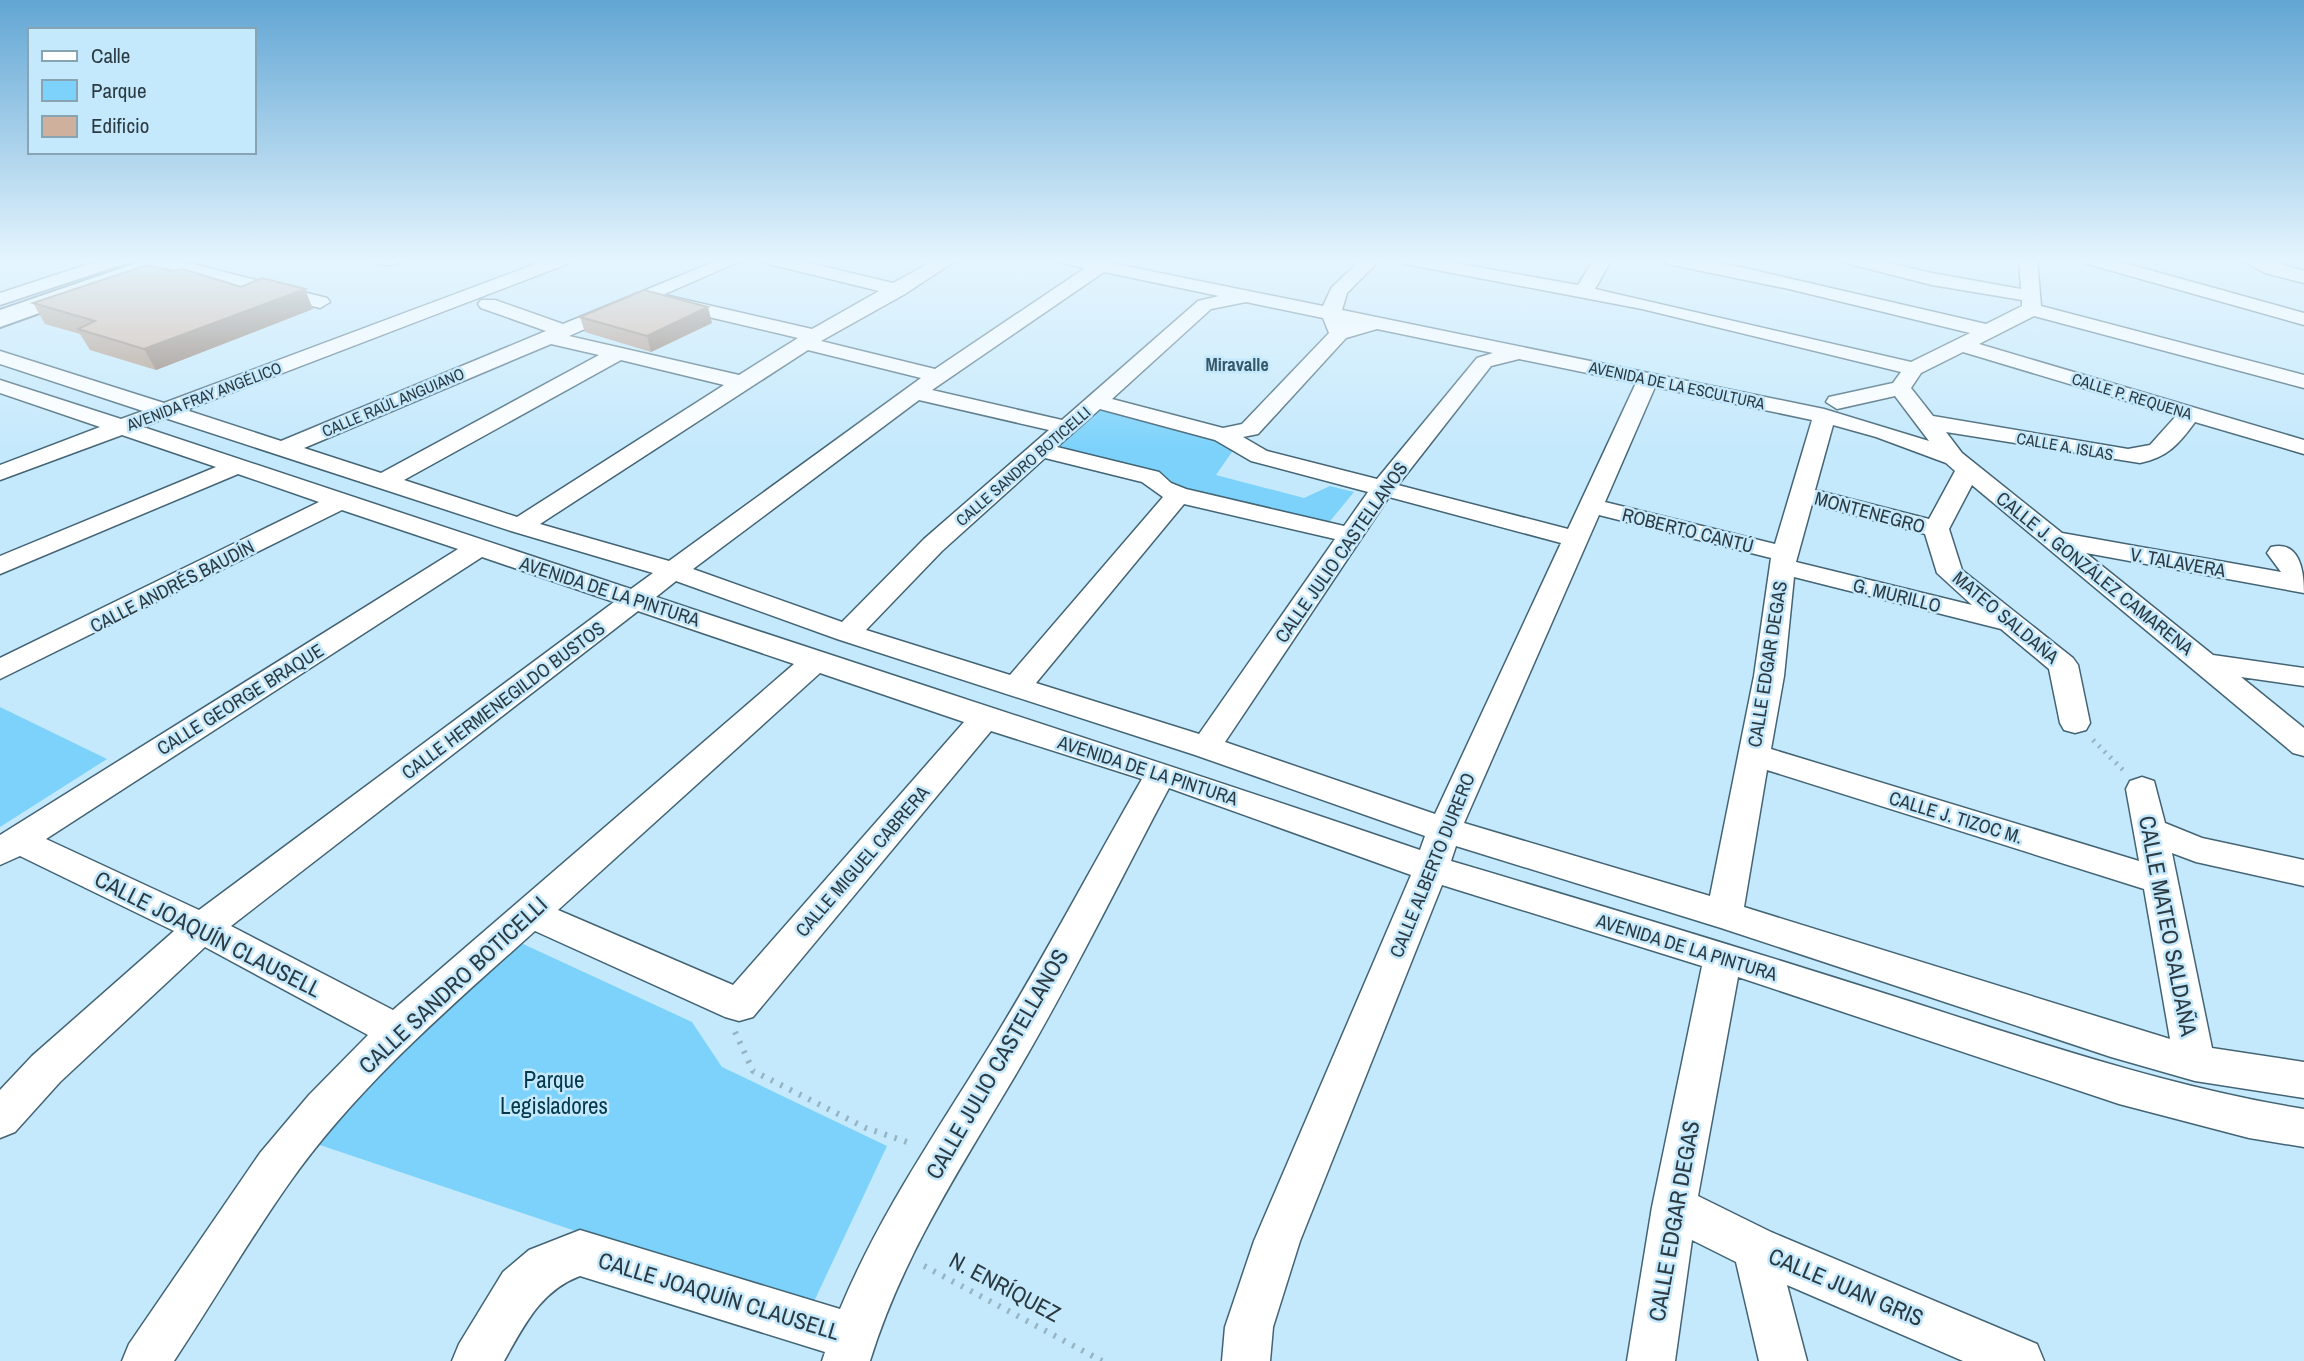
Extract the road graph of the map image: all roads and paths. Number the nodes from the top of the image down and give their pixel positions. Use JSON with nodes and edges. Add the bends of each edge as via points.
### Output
{"nodes":[{"id":1,"x":397,"y":323,"type":"edge"},
{"id":2,"x":530,"y":323,"type":"edge"},
{"id":3,"x":583,"y":323,"type":"edge"},
{"id":4,"x":747,"y":323,"type":"edge"},
{"id":5,"x":840,"y":323,"type":"edge"},
{"id":6,"x":1017,"y":323,"type":"edge"},
{"id":7,"x":1175,"y":323,"type":"edge"},
{"id":8,"x":1335,"y":323,"type":"edge"},
{"id":9,"x":1378,"y":323,"type":"joint"},
{"id":10,"x":1406,"y":323,"type":"edge"},
{"id":11,"x":1722,"y":323,"type":"edge"},
{"id":12,"x":1951,"y":323,"type":"edge"},
{"id":13,"x":2001,"y":323,"type":"edge"},
{"id":14,"x":2101,"y":323,"type":"edge"},
{"id":15,"x":1989,"y":331,"type":"junction"},
{"id":16,"x":556,"y":334,"type":"junction"},
{"id":17,"x":1339,"y":334,"type":"junction"},
{"id":18,"x":810,"y":339,"type":"junction"},
{"id":19,"x":1462,"y":341,"type":"junction"},
{"id":20,"x":1961,"y":345,"type":"junction"},
{"id":21,"x":1518,"y":352,"type":"junction"},
{"id":22,"x":0,"y":356,"type":"edge"},
{"id":23,"x":626,"y":357,"type":"junction"},
{"id":24,"x":1484,"y":362,"type":"junction"},
{"id":25,"x":1914,"y":369,"type":"junction"},
{"id":26,"x":938,"y":376,"type":"junction"},
{"id":27,"x":1648,"y":380,"type":"junction"},
{"id":28,"x":2304,"y":382,"type":"edge"},
{"id":29,"x":744,"y":383,"type":"junction"},
{"id":30,"x":0,"y":386,"type":"edge"},
{"id":31,"x":1900,"y":388,"type":"junction"},
{"id":32,"x":916,"y":393,"type":"junction"},
{"id":33,"x":1096,"y":401,"type":"junction"},
{"id":34,"x":1831,"y":409,"type":"junction"},
{"id":35,"x":164,"y":411,"type":"junction"},
{"id":36,"x":2189,"y":414,"type":"junction"},
{"id":37,"x":1064,"y":427,"type":"junction"},
{"id":38,"x":1928,"y":427,"type":"junction"},
{"id":39,"x":120,"y":428,"type":"junction"},
{"id":40,"x":1230,"y":435,"type":"junction"},
{"id":41,"x":2304,"y":447,"type":"edge"},
{"id":42,"x":282,"y":449,"type":"junction"},
{"id":43,"x":1040,"y":450,"type":"junction"},
{"id":44,"x":1961,"y":464,"type":"junction"},
{"id":45,"x":240,"y":465,"type":"junction"},
{"id":46,"x":0,"y":473,"type":"edge"},
{"id":47,"x":383,"y":482,"type":"junction"},
{"id":48,"x":1383,"y":488,"type":"junction"},
{"id":49,"x":1178,"y":495,"type":"junction"},
{"id":50,"x":1804,"y":495,"type":"junction"},
{"id":51,"x":343,"y":500,"type":"junction"},
{"id":52,"x":1591,"y":506,"type":"junction"},
{"id":53,"x":520,"y":526,"type":"junction"},
{"id":54,"x":1936,"y":529,"type":"junction"},
{"id":55,"x":1351,"y":535,"type":"junction"},
{"id":56,"x":1574,"y":538,"type":"junction"},
{"id":57,"x":2053,"y":539,"type":"junction"},
{"id":58,"x":480,"y":547,"type":"junction"},
{"id":59,"x":2304,"y":554,"type":"edge"},
{"id":60,"x":1784,"y":560,"type":"junction"},
{"id":61,"x":0,"y":566,"type":"edge"},
{"id":62,"x":673,"y":571,"type":"junction"},
{"id":63,"x":2304,"y":584,"type":"edge"},
{"id":64,"x":636,"y":600,"type":"junction"},
{"id":65,"x":2012,"y":623,"type":"junction"},
{"id":66,"x":847,"y":633,"type":"junction"},
{"id":67,"x":817,"y":660,"type":"junction"},
{"id":68,"x":2205,"y":663,"type":"junction"},
{"id":69,"x":0,"y":670,"type":"edge"},
{"id":70,"x":2304,"y":677,"type":"edge"},
{"id":71,"x":1015,"y":688,"type":"junction"},
{"id":72,"x":2270,"y":716,"type":"junction"},
{"id":73,"x":985,"y":718,"type":"junction"},
{"id":74,"x":2075,"y":723,"type":"joint"},
{"id":75,"x":2304,"y":724,"type":"edge"},
{"id":76,"x":2304,"y":745,"type":"edge"},
{"id":77,"x":1206,"y":747,"type":"junction"},
{"id":78,"x":1752,"y":754,"type":"junction"},
{"id":79,"x":1161,"y":773,"type":"junction"},
{"id":80,"x":2142,"y":789,"type":"joint"},
{"id":81,"x":1444,"y":830,"type":"junction"},
{"id":82,"x":2150,"y":830,"type":"junction"},
{"id":83,"x":9,"y":846,"type":"edge"},
{"id":84,"x":1432,"y":868,"type":"junction"},
{"id":85,"x":2304,"y":873,"type":"edge"},
{"id":86,"x":2160,"y":881,"type":"junction"},
{"id":87,"x":530,"y":913,"type":"junction"},
{"id":88,"x":1724,"y":915,"type":"junction"},
{"id":89,"x":202,"y":928,"type":"junction"},
{"id":90,"x":1723,"y":957,"type":"junction"},
{"id":91,"x":739,"y":1005,"type":"junction"},
{"id":92,"x":397,"y":1031,"type":"junction"},
{"id":93,"x":2195,"y":1063,"type":"junction"},
{"id":94,"x":2304,"y":1080,"type":"edge"},
{"id":95,"x":0,"y":1119,"type":"edge"},
{"id":96,"x":2304,"y":1128,"type":"edge"},
{"id":97,"x":943,"y":1154,"type":"junction"},
{"id":98,"x":1674,"y":1207,"type":"junction"},
{"id":99,"x":891,"y":1248,"type":"junction"},
{"id":100,"x":1755,"y":1248,"type":"junction"},
{"id":101,"x":850,"y":1349,"type":"edge"},
{"id":102,"x":146,"y":1361,"type":"edge"},
{"id":103,"x":476,"y":1361,"type":"edge"},
{"id":104,"x":1102,"y":1361,"type":"edge"},
{"id":105,"x":1246,"y":1361,"type":"edge"},
{"id":106,"x":1651,"y":1361,"type":"edge"},
{"id":107,"x":1783,"y":1361,"type":"edge"},
{"id":108,"x":2020,"y":1361,"type":"edge"}],
"edges":[{"from":1,"to":35,"type":"street","name":"AVENIDA FRAY ANGÉLICO"},
{"from":2,"to":16,"type":"street"},
{"from":3,"to":16,"type":"street","name":"CALLE RAÚL ANGUIANO"},
{"from":4,"to":18,"type":"street"},
{"from":5,"to":18,"type":"street"},
{"from":6,"to":26,"type":"street","name":"CALLE HERMENEGILDO BUSTOS"},
{"from":7,"to":33,"type":"street","name":"CALLE SANDRO BOTICELLI"},
{"from":8,"to":17,"type":"street"},
{"from":9,"to":17,"type":"street"},
{"from":9,"to":19,"type":"street","name":"AVENIDA DE LA ESCULTURA"},
{"from":10,"to":34,"type":"street","name":"AVENIDA DE LA ESCULTURA"},
{"from":11,"to":25,"type":"street"},
{"from":12,"to":15,"type":"street"},
{"from":13,"to":15,"type":"street"},
{"from":14,"to":28,"type":"street"},
{"from":15,"to":20,"type":"street"},
{"from":16,"to":23,"type":"street"},
{"from":16,"to":42,"type":"street","name":"CALLE RAÚL ANGUIANO"},
{"from":17,"to":40,"type":"street","via":[[1250,429]]},
{"from":18,"to":26,"type":"street"},
{"from":18,"to":29,"type":"street"},
{"from":19,"to":21,"type":"street","name":"AVENIDA DE LA ESCULTURA"},
{"from":19,"to":24,"type":"street"},
{"from":20,"to":25,"type":"street"},
{"from":20,"to":36,"type":"street","name":"CALLE P. REQUENA"},
{"from":21,"to":24,"type":"street"},
{"from":21,"to":27,"type":"street","name":"AVENIDA DE LA ESCULTURA"},
{"from":22,"to":35,"type":"street","name":"AVENIDA DE LA PINTURA"},
{"from":23,"to":29,"type":"street"},
{"from":23,"to":47,"type":"street"},
{"from":24,"to":48,"type":"street","name":"CALLE JULIO CASTELLANOS"},
{"from":25,"to":31,"type":"street"},
{"from":26,"to":32,"type":"street","name":"CALLE HERMENEGILDO BUSTOS"},
{"from":27,"to":34,"type":"street","name":"AVENIDA DE LA ESCULTURA"},
{"from":27,"to":52,"type":"street","name":"CALLE ALBERTO DURERO"},
{"from":29,"to":53,"type":"street"},
{"from":30,"to":39,"type":"street","name":"AVENIDA DE LA PINTURA"},
{"from":31,"to":34,"type":"street"},
{"from":31,"to":38,"type":"street","name":"CALLE J. GONZÁLEZ CAMARENA"},
{"from":32,"to":37,"type":"street"},
{"from":32,"to":62,"type":"street","name":"CALLE HERMENEGILDO BUSTOS"},
{"from":33,"to":37,"type":"street","name":"CALLE SANDRO BOTICELLI"},
{"from":33,"to":40,"type":"street"},
{"from":34,"to":38,"type":"street","name":"AVENIDA DE LA ESCULTURA"},
{"from":34,"to":44,"type":"street","name":"AVENIDA DE LA ESCULTURA"},
{"from":34,"to":50,"type":"street","name":"CALLE EDGAR DEGAS"},
{"from":35,"to":39,"type":"street","name":"AVENIDA FRAY ANGÉLICO"},
{"from":35,"to":42,"type":"street","name":"AVENIDA DE LA PINTURA"},
{"from":36,"to":38,"type":"street","name":"CALLE A. ISLAS","via":[[2161,450],[2147,457]]},
{"from":36,"to":41,"type":"street","name":"CALLE P. REQUENA"},
{"from":37,"to":43,"type":"street","name":"CALLE SANDRO BOTICELLI"},
{"from":38,"to":44,"type":"street","name":"CALLE J. GONZÁLEZ CAMARENA"},
{"from":39,"to":45,"type":"street","name":"AVENIDA DE LA PINTURA"},
{"from":39,"to":46,"type":"street","name":"AVENIDA FRAY ANGÉLICO"},
{"from":40,"to":48,"type":"street","via":[[1259,456]]},
{"from":42,"to":47,"type":"street","name":"AVENIDA DE LA PINTURA"},
{"from":43,"to":49,"type":"street","via":[[1150,477]]},
{"from":43,"to":66,"type":"street","name":"CALLE SANDRO BOTICELLI","via":[[933,545]]},
{"from":44,"to":54,"type":"street"},
{"from":44,"to":57,"type":"street","name":"CALLE J. GONZÁLEZ CAMARENA"},
{"from":45,"to":51,"type":"street","name":"AVENIDA DE LA PINTURA"},
{"from":45,"to":61,"type":"street"},
{"from":47,"to":53,"type":"street","name":"AVENIDA DE LA PINTURA"},
{"from":48,"to":55,"type":"street","name":"CALLE JULIO CASTELLANOS"},
{"from":48,"to":56,"type":"street"},
{"from":49,"to":55,"type":"street"},
{"from":49,"to":71,"type":"street"},
{"from":50,"to":54,"type":"street","name":"MONTENEGRO"},
{"from":50,"to":60,"type":"street","name":"CALLE EDGAR DEGAS"},
{"from":51,"to":58,"type":"street","name":"AVENIDA DE LA PINTURA"},
{"from":51,"to":69,"type":"street","name":"CALLE ANDRÉS BAUDÍN"},
{"from":52,"to":56,"type":"street","name":"CALLE ALBERTO DURERO"},
{"from":52,"to":60,"type":"street","name":"ROBERTO CANTÚ"},
{"from":53,"to":62,"type":"street","name":"AVENIDA DE LA PINTURA"},
{"from":54,"to":65,"type":"street","name":"MATEO SALDAÑA","via":[[1950,573]]},
{"from":55,"to":77,"type":"street","name":"CALLE JULIO CASTELLANOS"},
{"from":56,"to":81,"type":"street","name":"CALLE ALBERTO DURERO"},
{"from":57,"to":63,"type":"street","name":"V. TALAVERA"},
{"from":57,"to":68,"type":"street","name":"CALLE J. GONZÁLEZ CAMARENA"},
{"from":58,"to":64,"type":"street","name":"AVENIDA DE LA PINTURA"},
{"from":58,"to":83,"type":"street","name":"CALLE GEORGE BRAQUE"},
{"from":59,"to":63,"type":"street","name":"V. TALAVERA","via":[[2280,553]]},
{"from":60,"to":65,"type":"street","name":"G. MURILLO"},
{"from":60,"to":78,"type":"street","name":"CALLE EDGAR DEGAS","via":[[1769,676]]},
{"from":62,"to":64,"type":"street","name":"CALLE HERMENEGILDO BUSTOS"},
{"from":62,"to":66,"type":"street","name":"AVENIDA DE LA PINTURA"},
{"from":64,"to":67,"type":"street","name":"AVENIDA DE LA PINTURA"},
{"from":64,"to":89,"type":"street","name":"CALLE HERMENEGILDO BUSTOS"},
{"from":65,"to":74,"type":"street","name":"MATEO SALDAÑA","via":[[2063,665]]},
{"from":66,"to":71,"type":"street","name":"AVENIDA DE LA PINTURA"},
{"from":67,"to":73,"type":"street","name":"AVENIDA DE LA PINTURA"},
{"from":67,"to":87,"type":"street","name":"CALLE SANDRO BOTICELLI"},
{"from":68,"to":70,"type":"street"},
{"from":68,"to":72,"type":"street","name":"CALLE J. GONZÁLEZ CAMARENA"},
{"from":71,"to":77,"type":"street","name":"AVENIDA DE LA PINTURA"},
{"from":72,"to":75,"type":"street"},
{"from":72,"to":76,"type":"street","name":"CALLE J. GONZÁLEZ CAMARENA"},
{"from":73,"to":79,"type":"street","name":"AVENIDA DE LA PINTURA"},
{"from":73,"to":91,"type":"street","name":"CALLE MIGUEL CABRERA"},
{"from":74,"to":80,"type":"path"},
{"from":77,"to":81,"type":"street","name":"AVENIDA DE LA PINTURA"},
{"from":78,"to":86,"type":"street","name":"CALLE J. TIZOC M."},
{"from":78,"to":88,"type":"street","name":"CALLE EDGAR DEGAS"},
{"from":79,"to":84,"type":"street","name":"AVENIDA DE LA PINTURA"},
{"from":79,"to":97,"type":"street","name":"CALLE JULIO CASTELLANOS","via":[[1006,1053]]},
{"from":80,"to":82,"type":"street","name":"CALLE MATEO SALDAÑA"},
{"from":81,"to":84,"type":"street","name":"CALLE ALBERTO DURERO"},
{"from":81,"to":88,"type":"street","name":"AVENIDA DE LA PINTURA"},
{"from":82,"to":85,"type":"street","via":[[2196,849]]},
{"from":82,"to":86,"type":"street","name":"CALLE MATEO SALDAÑA"},
{"from":83,"to":89,"type":"street","name":"CALLE JOAQUÍN CLAUSELL"},
{"from":84,"to":90,"type":"street","name":"AVENIDA DE LA PINTURA"},
{"from":84,"to":105,"type":"street","name":"CALLE ALBERTO DURERO","via":[[1277,1241],[1250,1327]]},
{"from":86,"to":93,"type":"street","name":"CALLE MATEO SALDAÑA"},
{"from":87,"to":91,"type":"street"},
{"from":87,"to":92,"type":"street","name":"CALLE SANDRO BOTICELLI"},
{"from":88,"to":93,"type":"street","name":"AVENIDA DE LA PINTURA"},
{"from":89,"to":92,"type":"street","name":"CALLE JOAQUÍN CLAUSELL"},
{"from":89,"to":95,"type":"street","name":"CALLE HERMENEGILDO BUSTOS","via":[[46,1069]]},
{"from":90,"to":96,"type":"street","name":"AVENIDA DE LA PINTURA","via":[[2119,1086]]},
{"from":90,"to":98,"type":"street","name":"CALLE EDGAR DEGAS"},
{"from":91,"to":97,"type":"path","via":[[735,1035],[753,1071],[866,1128]]},
{"from":92,"to":102,"type":"street","name":"CALLE SANDRO BOTICELLI","via":[[275,1167]]},
{"from":93,"to":94,"type":"street","name":"AVENIDA DE LA PINTURA"},
{"from":97,"to":99,"type":"street","name":"CALLE JULIO CASTELLANOS"},
{"from":98,"to":100,"type":"street","name":"CALLE JUAN GRIS"},
{"from":98,"to":106,"type":"street","name":"CALLE EDGAR DEGAS"},
{"from":99,"to":101,"type":"street","name":"CALLE JULIO CASTELLANOS"},
{"from":99,"to":104,"type":"path","name":"N. ENRÍQUEZ"},
{"from":100,"to":107,"type":"street"},
{"from":100,"to":108,"type":"street","name":"CALLE JUAN GRIS"},
{"from":101,"to":103,"type":"street","name":"CALLE JOAQUÍN CLAUSELL","via":[[580,1254],[545,1266],[520,1289]]}]}
